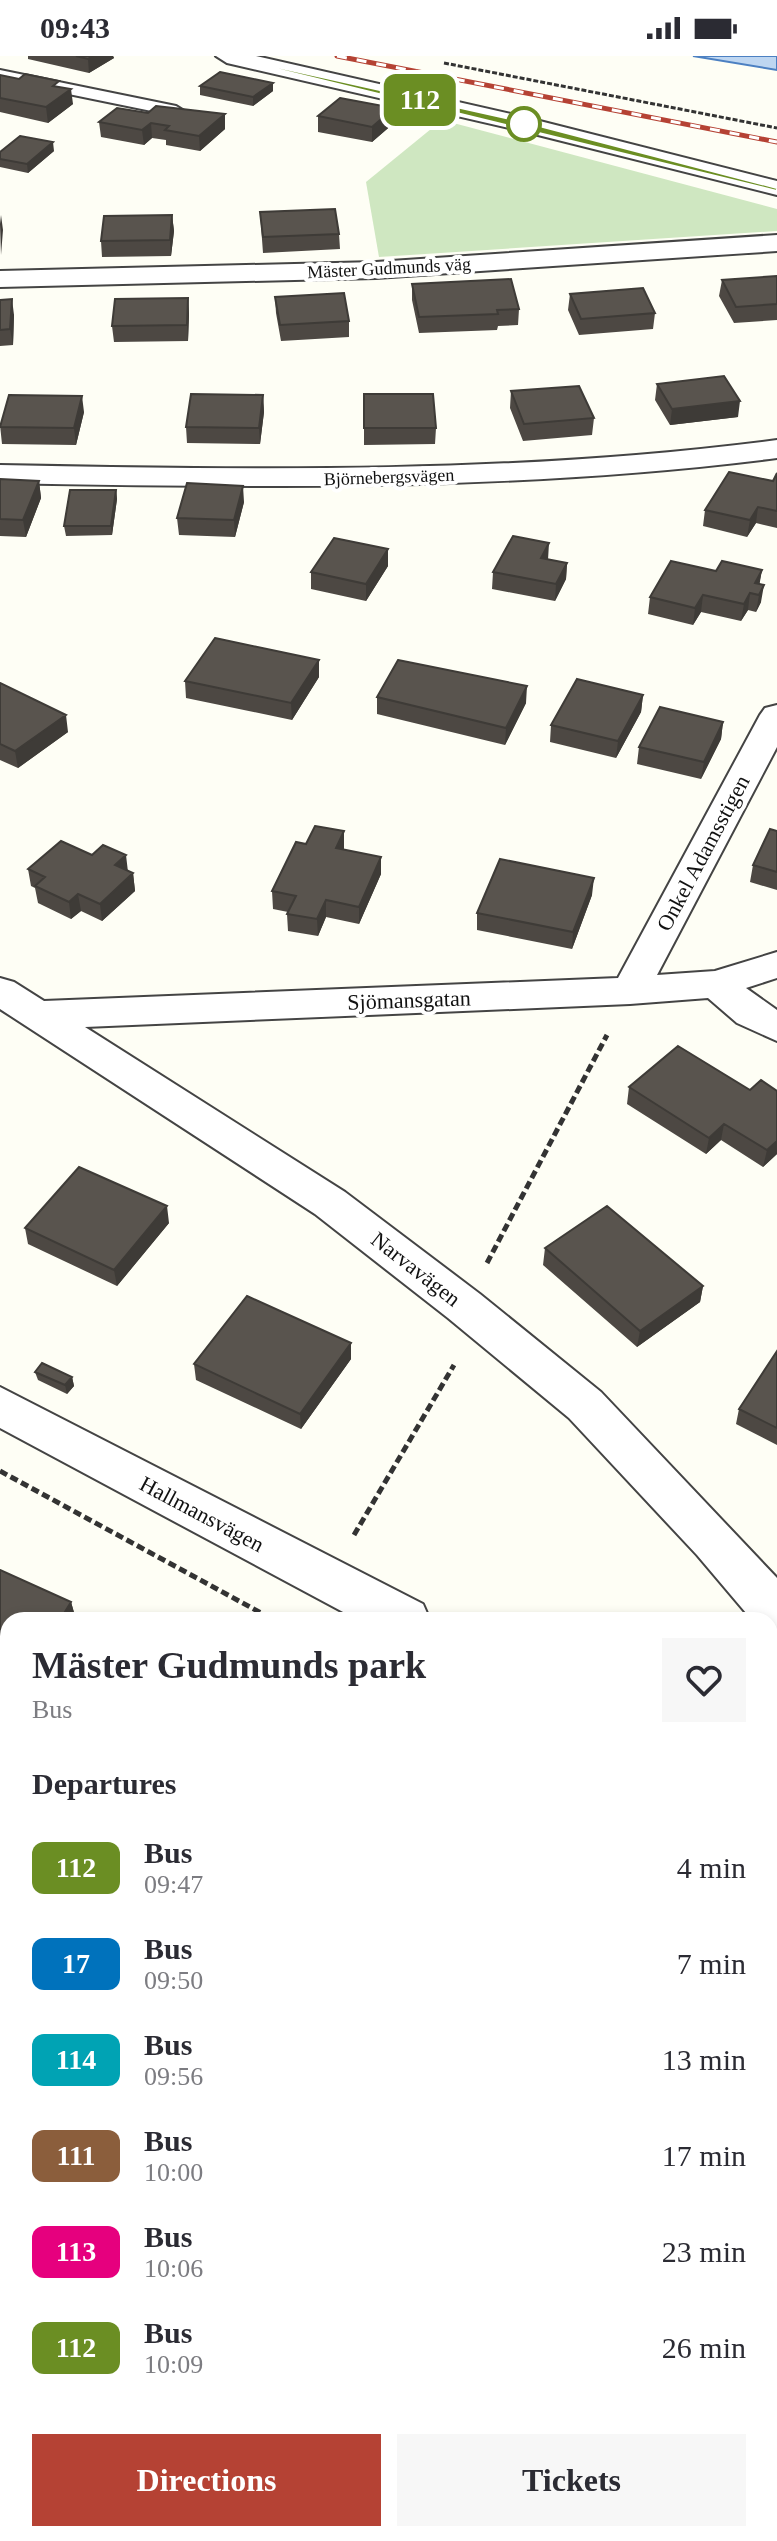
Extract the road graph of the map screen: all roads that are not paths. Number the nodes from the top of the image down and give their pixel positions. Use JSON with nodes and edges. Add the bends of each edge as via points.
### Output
{"nodes":[{"id":1,"x":227,"y":56,"type":"edge"},
{"id":2,"x":0,"y":75,"type":"edge"},
{"id":3,"x":176,"y":111,"type":"edge"},
{"id":4,"x":777,"y":188,"type":"edge"},
{"id":5,"x":777,"y":243,"type":"edge"},
{"id":6,"x":0,"y":279,"type":"edge"},
{"id":7,"x":777,"y":449,"type":"edge"},
{"id":8,"x":0,"y":474,"type":"edge"},
{"id":9,"x":777,"y":715,"type":"edge"},
{"id":10,"x":777,"y":965,"type":"edge"},
{"id":11,"x":716,"y":984,"type":"junction"},
{"id":12,"x":0,"y":991,"type":"edge"},
{"id":13,"x":630,"y":991,"type":"junction"},
{"id":14,"x":38,"y":1015,"type":"junction"},
{"id":15,"x":777,"y":1027,"type":"edge"},
{"id":16,"x":0,"y":1406,"type":"edge"},
{"id":17,"x":390,"y":1612,"type":"edge"},
{"id":18,"x":776,"y":1612,"type":"edge"}],
"edges":[{"from":1,"to":4,"type":"street"},
{"from":2,"to":3,"type":"lane"},
{"from":5,"to":6,"type":"street","name":"Mäster Gudmunds väg","via":[[376,270]]},
{"from":7,"to":8,"type":"street","name":"Björnebergsvägen","via":[[574,471],[368,478]]},
{"from":9,"to":13,"type":"street","name":"Onkel Adamsstigen"},
{"from":10,"to":11,"type":"street","name":"Sjömansgatan"},
{"from":11,"to":13,"type":"street","name":"Sjömansgatan"},
{"from":11,"to":15,"type":"street"},
{"from":12,"to":14,"type":"street","name":"Narvavägen"},
{"from":13,"to":14,"type":"street","name":"Sjömansgatan"},
{"from":14,"to":18,"type":"street","name":"Narvavägen","via":[[330,1203],[464,1306],[585,1405]]},
{"from":16,"to":17,"type":"street","name":"Hallmansvägen"}]}
